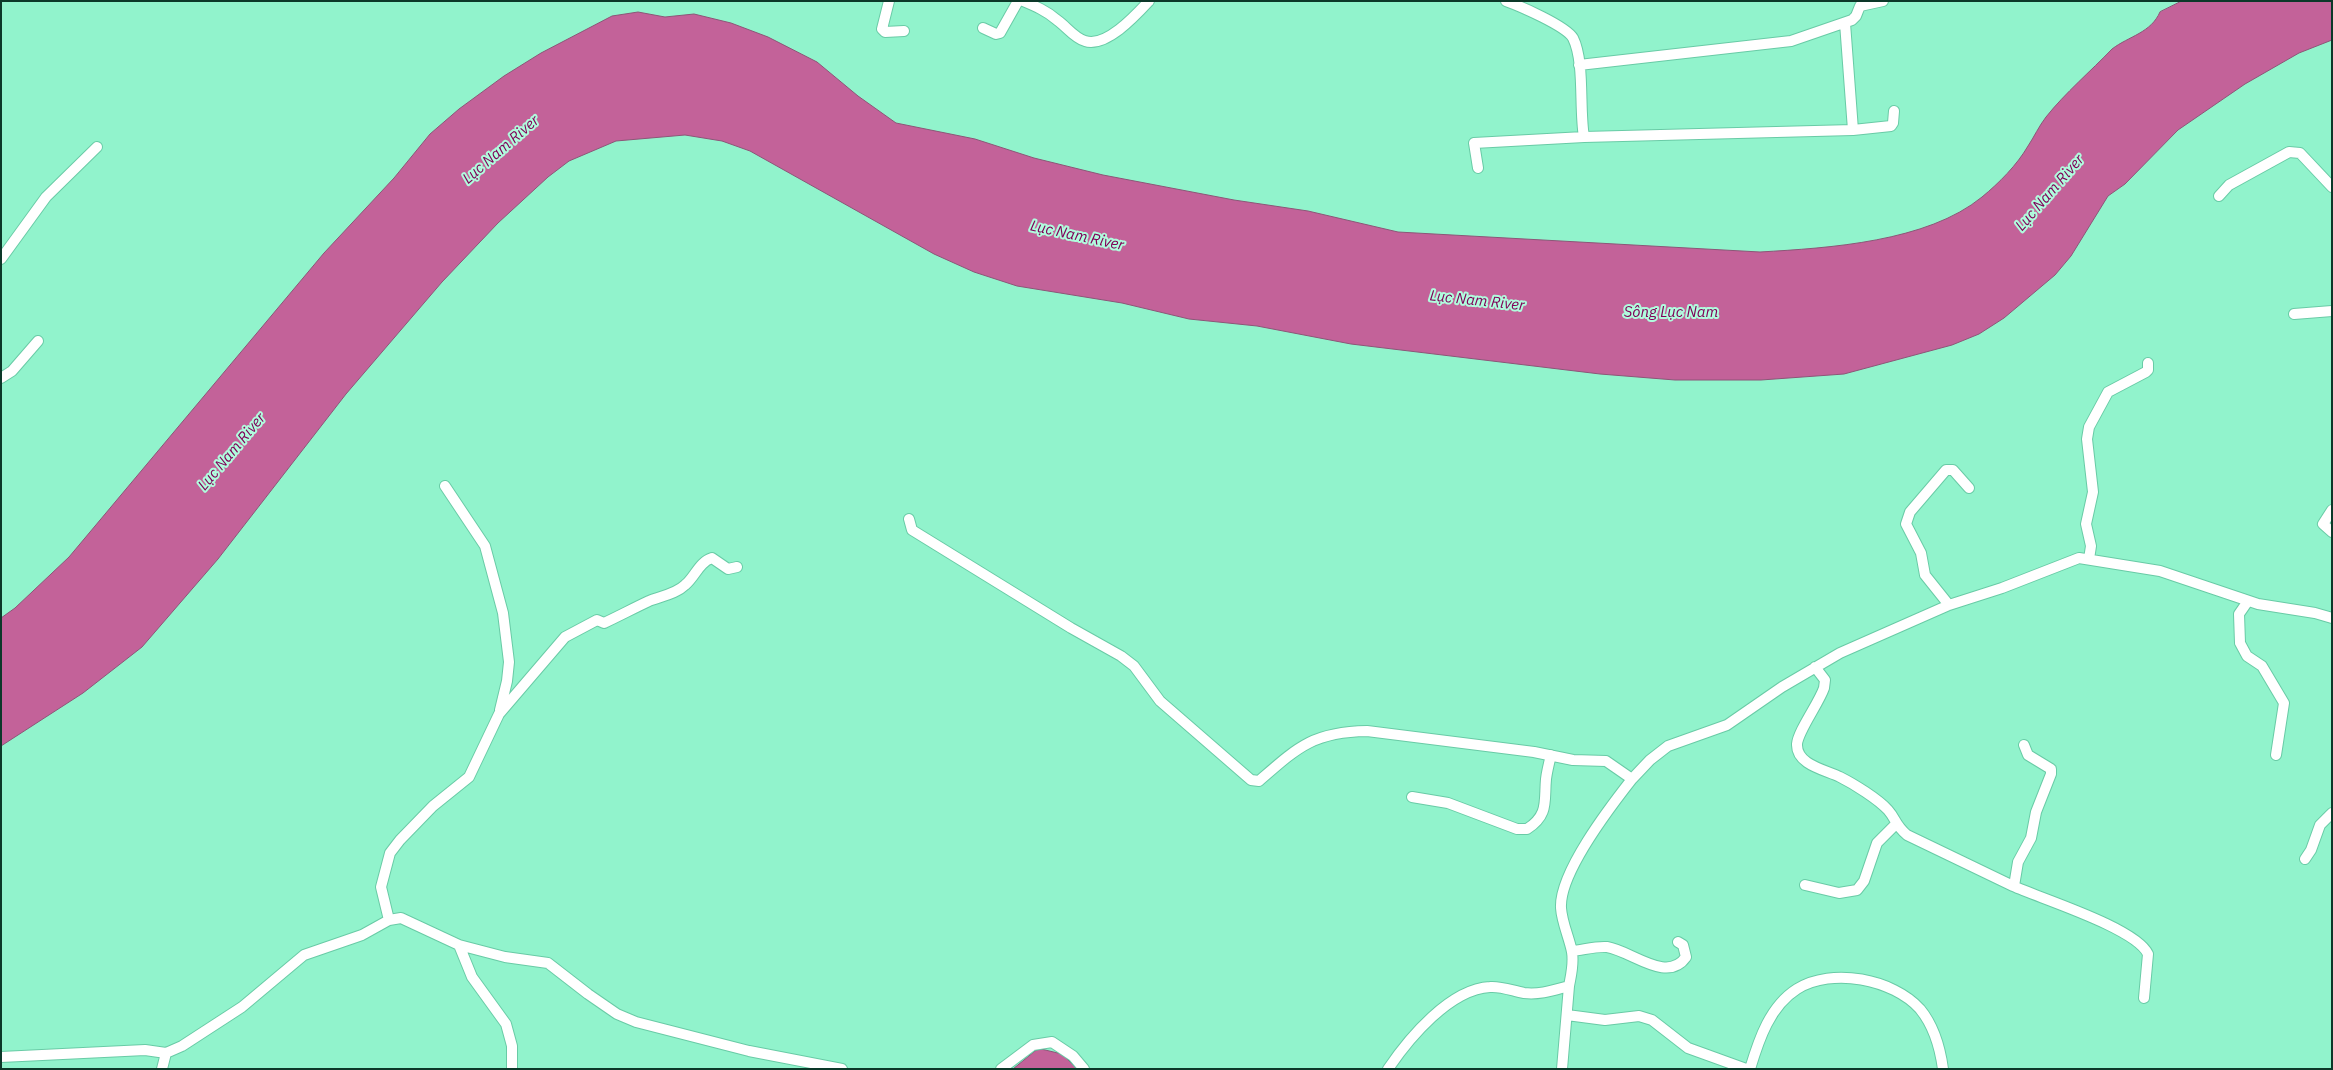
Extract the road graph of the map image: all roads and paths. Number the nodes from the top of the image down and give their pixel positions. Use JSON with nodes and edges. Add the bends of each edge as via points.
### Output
{"nodes":[{"id":1,"x":889,"y":1,"type":"edge"},
{"id":2,"x":1018,"y":1,"type":"edge"},
{"id":3,"x":1023,"y":1,"type":"edge"},
{"id":4,"x":1149,"y":1,"type":"edge"},
{"id":5,"x":1506,"y":1,"type":"edge"},
{"id":6,"x":1883,"y":1,"type":"edge"},
{"id":7,"x":1860,"y":4,"type":"edge"},
{"id":8,"x":1844,"y":23,"type":"junction"},
{"id":9,"x":983,"y":28,"type":"dead end"},
{"id":10,"x":904,"y":31,"type":"dead end"},
{"id":11,"x":1578,"y":65,"type":"junction"},
{"id":12,"x":1894,"y":111,"type":"dead end"},
{"id":13,"x":1853,"y":130,"type":"junction"},
{"id":14,"x":1584,"y":137,"type":"junction"},
{"id":15,"x":97,"y":147,"type":"dead end"},
{"id":16,"x":1478,"y":168,"type":"dead end"},
{"id":17,"x":2332,"y":187,"type":"edge"},
{"id":18,"x":2218,"y":196,"type":"dead end"},
{"id":19,"x":1,"y":260,"type":"edge"},
{"id":20,"x":2332,"y":311,"type":"edge"},
{"id":21,"x":2294,"y":314,"type":"dead end"},
{"id":22,"x":38,"y":341,"type":"dead end"},
{"id":23,"x":2148,"y":363,"type":"dead end"},
{"id":24,"x":1,"y":378,"type":"edge"},
{"id":25,"x":445,"y":486,"type":"dead end"},
{"id":26,"x":1969,"y":488,"type":"dead end"},
{"id":27,"x":2332,"y":510,"type":"edge"},
{"id":28,"x":909,"y":519,"type":"dead end"},
{"id":29,"x":2332,"y":532,"type":"edge"},
{"id":30,"x":2089,"y":559,"type":"junction"},
{"id":31,"x":737,"y":567,"type":"dead end"},
{"id":32,"x":2248,"y":601,"type":"junction"},
{"id":33,"x":1950,"y":605,"type":"junction"},
{"id":34,"x":2332,"y":618,"type":"edge"},
{"id":35,"x":1815,"y":667,"type":"junction"},
{"id":36,"x":499,"y":714,"type":"junction"},
{"id":37,"x":2024,"y":745,"type":"dead end"},
{"id":38,"x":1551,"y":755,"type":"junction"},
{"id":39,"x":2276,"y":755,"type":"dead end"},
{"id":40,"x":1632,"y":779,"type":"junction"},
{"id":41,"x":1412,"y":797,"type":"dead end"},
{"id":42,"x":2332,"y":812,"type":"edge"},
{"id":43,"x":1896,"y":824,"type":"junction"},
{"id":44,"x":2305,"y":859,"type":"dead end"},
{"id":45,"x":1805,"y":885,"type":"dead end"},
{"id":46,"x":2014,"y":886,"type":"junction"},
{"id":47,"x":389,"y":920,"type":"junction"},
{"id":48,"x":1678,"y":942,"type":"dead end"},
{"id":49,"x":459,"y":945,"type":"junction"},
{"id":50,"x":1572,"y":952,"type":"junction"},
{"id":51,"x":1570,"y":986,"type":"junction"},
{"id":52,"x":2144,"y":998,"type":"dead end"},
{"id":53,"x":1567,"y":1014,"type":"junction"},
{"id":54,"x":166,"y":1053,"type":"junction"},
{"id":55,"x":1,"y":1057,"type":"edge"},
{"id":56,"x":164,"y":1068,"type":"edge"},
{"id":57,"x":512,"y":1069,"type":"edge"},
{"id":58,"x":842,"y":1069,"type":"edge"},
{"id":59,"x":1001,"y":1069,"type":"edge"},
{"id":60,"x":1084,"y":1069,"type":"edge"},
{"id":61,"x":1388,"y":1069,"type":"edge"},
{"id":62,"x":1562,"y":1069,"type":"edge"},
{"id":63,"x":1746,"y":1069,"type":"edge"},
{"id":64,"x":1750,"y":1069,"type":"edge"},
{"id":65,"x":1943,"y":1069,"type":"edge"}],
"edges":[{"from":1,"to":10,"type":"street","via":[[882,29],[884,32]]},
{"from":2,"to":9,"type":"street","via":[[1000,33]]},
{"from":3,"to":4,"type":"street","via":[[1047,13],[1076,36],[1092,42],[1112,35]]},
{"from":5,"to":11,"type":"street","via":[[1535,12],[1570,35],[1577,51]]},
{"from":6,"to":7,"type":"street"},
{"from":7,"to":8,"type":"street","via":[[1855,19]]},
{"from":8,"to":11,"type":"street","via":[[1791,41]]},
{"from":8,"to":13,"type":"street"},
{"from":11,"to":14,"type":"street"},
{"from":12,"to":13,"type":"street","via":[[1891,126]]},
{"from":13,"to":14,"type":"street"},
{"from":14,"to":16,"type":"street","via":[[1474,143]]},
{"from":15,"to":19,"type":"street","via":[[46,197]]},
{"from":17,"to":18,"type":"street","via":[[2300,153],[2294,151],[2234,182]]},
{"from":20,"to":21,"type":"street"},
{"from":22,"to":24,"type":"street","via":[[12,371]]},
{"from":23,"to":30,"type":"street","via":[[2146,372],[2108,392],[2089,427],[2087,439],[2093,492],[2086,524],[2091,546]]},
{"from":25,"to":36,"type":"street","via":[[485,546],[502,613],[509,662]]},
{"from":26,"to":33,"type":"street","via":[[1953,470],[1946,470],[1906,520],[1926,574]]},
{"from":27,"to":29,"type":"street","via":[[2323,524]]},
{"from":28,"to":38,"type":"street","via":[[912,530],[1128,661],[1160,702],[1251,780],[1259,781],[1313,739],[1343,731],[1387,733]]},
{"from":30,"to":32,"type":"street","via":[[2173,574]]},
{"from":30,"to":33,"type":"street","via":[[2074,560]]},
{"from":31,"to":36,"type":"street","via":[[728,569],[709,558],[676,592],[604,623],[597,620],[571,633]]},
{"from":32,"to":34,"type":"street"},
{"from":32,"to":39,"type":"street","via":[[2239,614],[2240,643],[2247,656],[2262,666],[2284,703]]},
{"from":33,"to":35,"type":"street","via":[[1840,652]]},
{"from":35,"to":40,"type":"street","via":[[1727,725],[1668,746]]},
{"from":35,"to":43,"type":"street","via":[[1824,680],[1824,688],[1798,740],[1798,750],[1812,765],[1842,778],[1887,809]]},
{"from":36,"to":47,"type":"street","via":[[469,777],[433,806],[390,853],[382,888]]},
{"from":37,"to":46,"type":"street","via":[[2028,755],[2051,769],[2052,774],[2036,812],[2031,838],[2018,862]]},
{"from":38,"to":40,"type":"street","via":[[1573,760],[1606,761]]},
{"from":38,"to":41,"type":"street","via":[[1542,813],[1527,829],[1517,829],[1448,803]]},
{"from":40,"to":50,"type":"street","via":[[1568,875],[1561,909]]},
{"from":42,"to":44,"type":"street","via":[[2320,825]]},
{"from":43,"to":45,"type":"street","via":[[1877,843],[1864,881],[1857,890],[1839,893]]},
{"from":43,"to":46,"type":"street","via":[[1907,834]]},
{"from":46,"to":52,"type":"street","via":[[2107,924],[2145,949],[2149,958]]},
{"from":47,"to":49,"type":"street","via":[[401,918]]},
{"from":47,"to":54,"type":"street","via":[[362,935],[304,955],[242,1007]]},
{"from":48,"to":50,"type":"street","via":[[1683,945],[1686,957],[1679,966],[1667,969],[1606,947]]},
{"from":49,"to":57,"type":"street","via":[[472,977],[506,1024],[512,1046]]},
{"from":49,"to":58,"type":"street","via":[[548,963],[617,1014],[636,1022]]},
{"from":50,"to":51,"type":"street"},
{"from":51,"to":53,"type":"street"},
{"from":51,"to":61,"type":"street","via":[[1536,994],[1495,987],[1474,990],[1445,1007],[1413,1034]]},
{"from":53,"to":62,"type":"street"},
{"from":53,"to":63,"type":"street","via":[[1605,1020],[1638,1016],[1652,1020],[1688,1048]]},
{"from":54,"to":55,"type":"street","via":[[145,1050]]},
{"from":54,"to":56,"type":"street"},
{"from":59,"to":60,"type":"street","via":[[1033,1045],[1052,1042],[1073,1056]]},
{"from":64,"to":65,"type":"street","via":[[1762,1033],[1786,997],[1809,983],[1839,977],[1874,984],[1908,998],[1931,1027]]}]}
